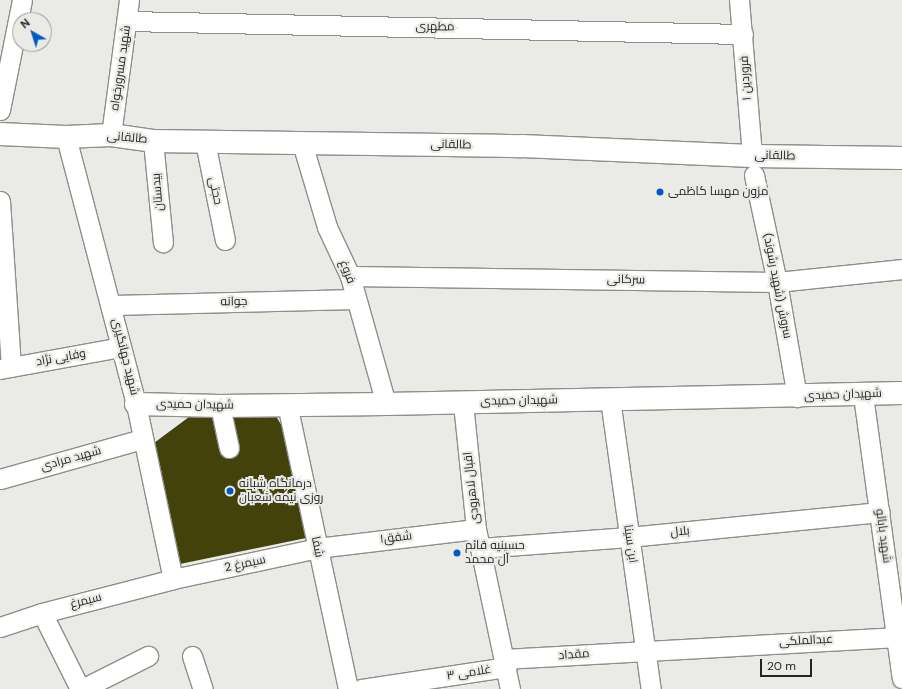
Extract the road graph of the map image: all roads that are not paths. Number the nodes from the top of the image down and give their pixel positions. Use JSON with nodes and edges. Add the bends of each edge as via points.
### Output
{"nodes":[{"id":1,"x":22,"y":0,"type":"edge"},
{"id":2,"x":129,"y":0,"type":"edge"},
{"id":3,"x":739,"y":0,"type":"edge"},
{"id":4,"x":128,"y":21,"type":"junction"},
{"id":5,"x":743,"y":34,"type":"junction"},
{"id":6,"x":0,"y":110,"type":"edge"},
{"id":7,"x":0,"y":134,"type":"edge"},
{"id":8,"x":111,"y":135,"type":"junction"},
{"id":9,"x":66,"y":137,"type":"junction"},
{"id":10,"x":154,"y":141,"type":"junction"},
{"id":11,"x":205,"y":142,"type":"junction"},
{"id":12,"x":302,"y":142,"type":"junction"},
{"id":13,"x":902,"y":158,"type":"edge"},
{"id":14,"x":753,"y":166,"type":"junction"},
{"id":15,"x":0,"y":201,"type":"edge"},
{"id":16,"x":225,"y":240,"type":"dead end"},
{"id":17,"x":163,"y":244,"type":"dead end"},
{"id":18,"x":902,"y":269,"type":"edge"},
{"id":19,"x":350,"y":276,"type":"junction"},
{"id":20,"x":777,"y":282,"type":"junction"},
{"id":21,"x":356,"y":299,"type":"junction"},
{"id":22,"x":112,"y":305,"type":"junction"},
{"id":23,"x":121,"y":347,"type":"junction"},
{"id":24,"x":6,"y":368,"type":"edge"},
{"id":25,"x":902,"y":393,"type":"edge"},
{"id":26,"x":863,"y":395,"type":"junction"},
{"id":27,"x":797,"y":397,"type":"junction"},
{"id":28,"x":610,"y":399,"type":"junction"},
{"id":29,"x":463,"y":403,"type":"junction"},
{"id":30,"x":136,"y":404,"type":"junction"},
{"id":31,"x":287,"y":404,"type":"junction"},
{"id":32,"x":386,"y":404,"type":"junction"},
{"id":33,"x":220,"y":406,"type":"junction"},
{"id":34,"x":142,"y":439,"type":"junction"},
{"id":35,"x":229,"y":448,"type":"dead end"},
{"id":36,"x":0,"y":479,"type":"edge"},
{"id":37,"x":880,"y":512,"type":"junction"},
{"id":38,"x":476,"y":529,"type":"junction"},
{"id":39,"x":628,"y":537,"type":"junction"},
{"id":40,"x":317,"y":548,"type":"junction"},
{"id":41,"x":480,"y":548,"type":"junction"},
{"id":42,"x":173,"y":579,"type":"junction"},
{"id":43,"x":42,"y":613,"type":"junction"},
{"id":44,"x":0,"y":627,"type":"edge"},
{"id":45,"x":897,"y":637,"type":"junction"},
{"id":46,"x":644,"y":650,"type":"junction"},
{"id":47,"x":148,"y":656,"type":"dead end"},
{"id":48,"x":192,"y":656,"type":"dead end"},
{"id":49,"x":505,"y":663,"type":"junction"},
{"id":50,"x":902,"y":678,"type":"edge"},
{"id":51,"x":81,"y":689,"type":"edge"},
{"id":52,"x":203,"y":689,"type":"edge"},
{"id":53,"x":348,"y":689,"type":"edge"},
{"id":54,"x":361,"y":689,"type":"edge"},
{"id":55,"x":510,"y":689,"type":"edge"},
{"id":56,"x":651,"y":689,"type":"edge"}],
"edges":[{"from":1,"to":6,"type":"street"},
{"from":2,"to":4,"type":"street","name":"شهید مسرورخواه"},
{"from":3,"to":5,"type":"street","name":"فروردین ۱"},
{"from":4,"to":5,"type":"street","name":"مطهری"},
{"from":4,"to":8,"type":"street","name":"شهید مسرورخواه"},
{"from":5,"to":14,"type":"street","name":"فروردین ۱"},
{"from":7,"to":9,"type":"street","name":"طالقانی"},
{"from":8,"to":9,"type":"street","name":"طالقانی"},
{"from":8,"to":10,"type":"street","name":"طالقانی"},
{"from":9,"to":22,"type":"street","name":"شهید جهانگیری"},
{"from":10,"to":11,"type":"street","name":"طالقانی"},
{"from":10,"to":17,"type":"street","name":"بیدستان"},
{"from":11,"to":12,"type":"street","name":"طالقانی"},
{"from":11,"to":16,"type":"street","name":"حجتی"},
{"from":12,"to":14,"type":"street","name":"طالقانی","via":[[522,146]]},
{"from":12,"to":19,"type":"street","name":"فروغ","via":[[327,227]]},
{"from":13,"to":14,"type":"street","name":"طالقانی"},
{"from":14,"to":20,"type":"street","name":"سروش (شهید رشوند)"},
{"from":15,"to":24,"type":"street"},
{"from":18,"to":20,"type":"street","name":"سرکانی"},
{"from":19,"to":20,"type":"street","name":"سرکانی"},
{"from":19,"to":21,"type":"street","name":"فروغ"},
{"from":20,"to":27,"type":"street","name":"سروش (شهید رشوند)"},
{"from":21,"to":22,"type":"street","name":"جوانه"},
{"from":21,"to":32,"type":"street","name":"فروغ"},
{"from":22,"to":23,"type":"street","name":"شهید جهانگیری"},
{"from":23,"to":24,"type":"street","name":"وفایی نژاد"},
{"from":23,"to":30,"type":"street","name":"شهید جهانگیری"},
{"from":25,"to":26,"type":"street","name":"شهیدان حمیدی"},
{"from":26,"to":27,"type":"street","name":"شهیدان حمیدی"},
{"from":26,"to":37,"type":"street","name":"شهید بابالو"},
{"from":27,"to":28,"type":"street","name":"شهیدان حمیدی"},
{"from":28,"to":29,"type":"street","name":"شهیدان حمیدی"},
{"from":28,"to":39,"type":"street","name":"ابن سینا"},
{"from":29,"to":32,"type":"street","name":"شهیدان حمیدی"},
{"from":29,"to":38,"type":"street","name":"اقبال لاهرودی"},
{"from":30,"to":33,"type":"street","name":"شهیدان حمیدی"},
{"from":30,"to":34,"type":"street","name":"شهید جهانگیری"},
{"from":31,"to":32,"type":"street","name":"شهیدان حمیدی"},
{"from":31,"to":33,"type":"street","name":"شهیدان حمیدی"},
{"from":31,"to":40,"type":"street","name":"شِفا"},
{"from":33,"to":35,"type":"street"},
{"from":34,"to":36,"type":"street","name":"شهید مرادی"},
{"from":34,"to":42,"type":"street","name":"شهید جهانگیری"},
{"from":37,"to":39,"type":"street","name":"بلال"},
{"from":37,"to":45,"type":"street","name":"شهید بابالو"},
{"from":38,"to":40,"type":"street","name":"۱شفق"},
{"from":38,"to":41,"type":"street","name":"اقبال لاهرودی"},
{"from":39,"to":41,"type":"street","name":"بلال"},
{"from":39,"to":46,"type":"street","name":"ابن سینا"},
{"from":40,"to":42,"type":"street","name":"سیمرغ 2"},
{"from":40,"to":53,"type":"street","name":"شِفا"},
{"from":41,"to":49,"type":"street","name":"اقبال لاهرودی"},
{"from":42,"to":43,"type":"street","name":"سیمرغ"},
{"from":43,"to":44,"type":"street","name":"سیمرغ"},
{"from":43,"to":51,"type":"street"},
{"from":45,"to":46,"type":"street","name":"عبدالملکی"},
{"from":45,"to":50,"type":"street","name":"شهید بابالو"},
{"from":46,"to":49,"type":"street","name":"مقداد"},
{"from":46,"to":56,"type":"street","name":"ابن سینا"},
{"from":47,"to":51,"type":"street"},
{"from":48,"to":52,"type":"street"},
{"from":49,"to":54,"type":"street","name":"غلامی ۳"},
{"from":49,"to":55,"type":"street","name":"اقبال لاهرودی"}]}
